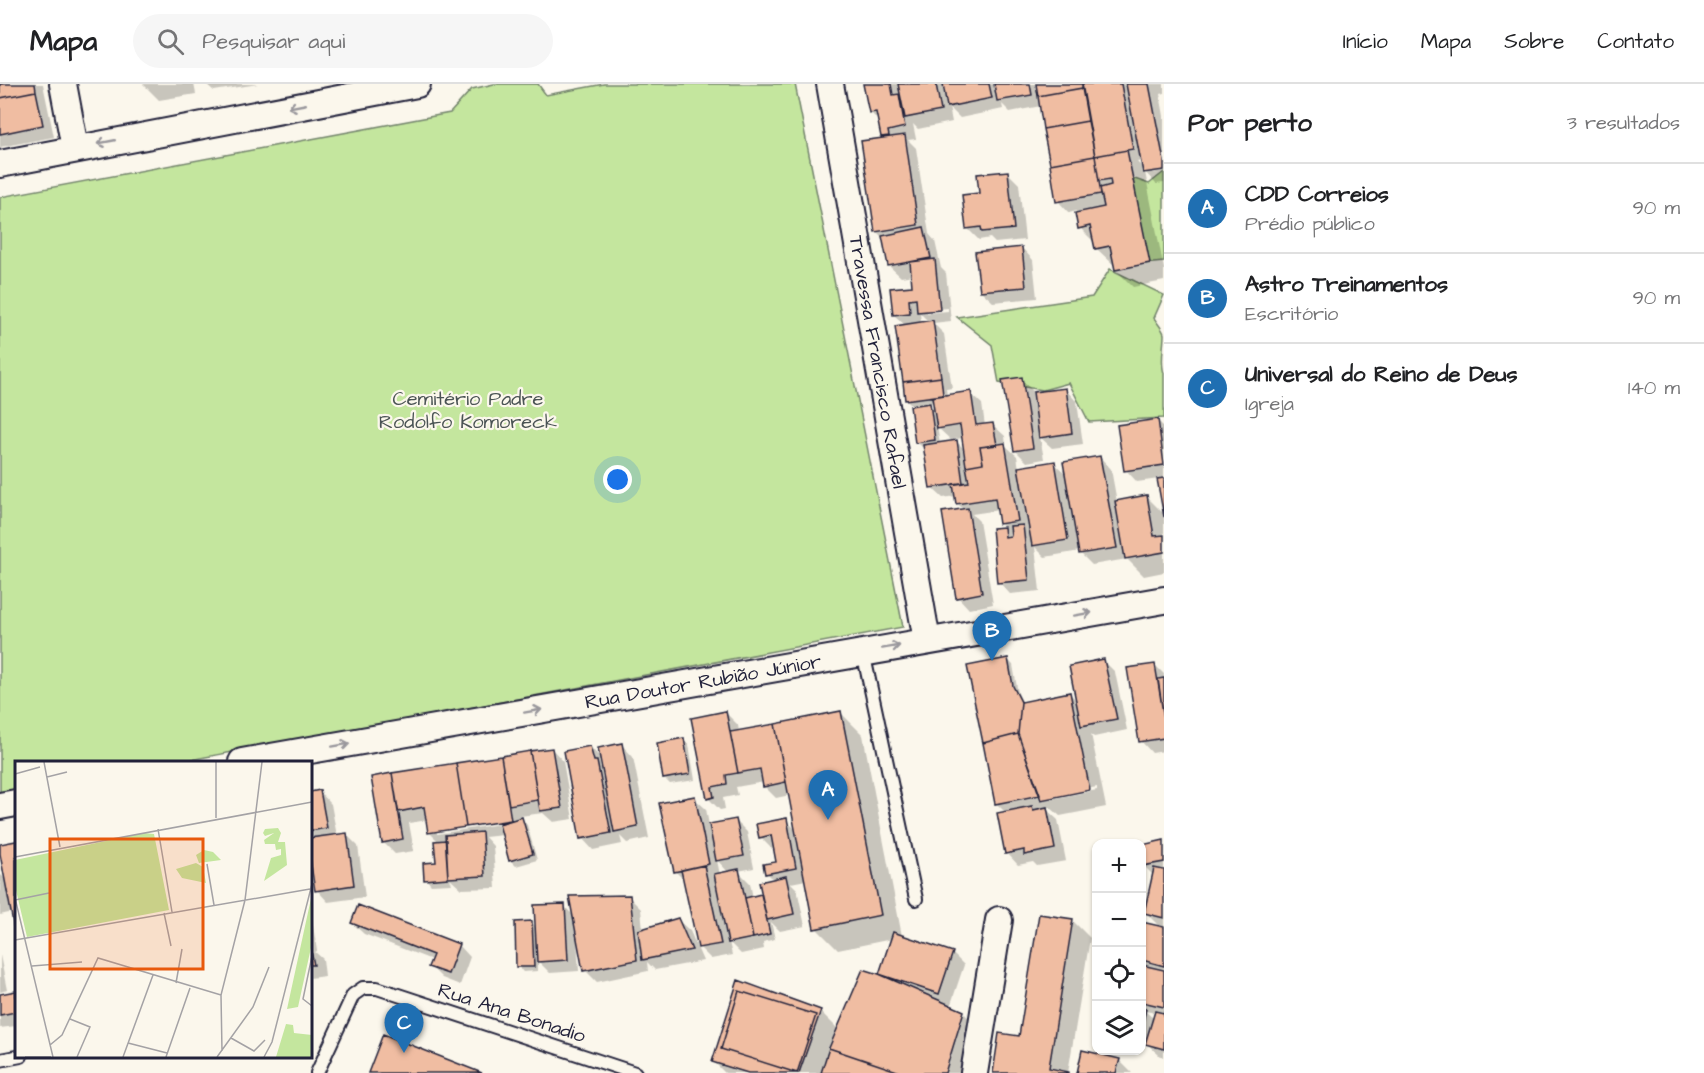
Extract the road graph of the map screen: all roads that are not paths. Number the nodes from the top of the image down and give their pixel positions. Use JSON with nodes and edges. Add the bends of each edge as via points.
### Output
{"nodes":[{"id":1,"x":63,"y":84,"type":"edge"},
{"id":2,"x":417,"y":84,"type":"edge"},
{"id":3,"x":830,"y":84,"type":"edge"},
{"id":4,"x":75,"y":148,"type":"junction"},
{"id":5,"x":0,"y":164,"type":"edge"},
{"id":6,"x":1164,"y":600,"type":"edge"},
{"id":7,"x":927,"y":641,"type":"junction"},
{"id":8,"x":862,"y":652,"type":"junction"},
{"id":9,"x":248,"y":761,"type":"edge"},
{"id":10,"x":15,"y":803,"type":"edge"},
{"id":11,"x":0,"y":806,"type":"edge"},
{"id":12,"x":916,"y":900,"type":"dead end"},
{"id":13,"x":999,"y":920,"type":"dead end"},
{"id":14,"x":15,"y":1057,"type":"edge"},
{"id":15,"x":0,"y":1060,"type":"edge"},
{"id":16,"x":317,"y":1073,"type":"edge"},
{"id":17,"x":635,"y":1073,"type":"edge"},
{"id":18,"x":974,"y":1073,"type":"edge"}],
"edges":[{"from":1,"to":4,"type":"street"},
{"from":2,"to":4,"type":"street","one_way":true},
{"from":3,"to":7,"type":"street","name":"Travessa Francisco Rafael"},
{"from":4,"to":5,"type":"street"},
{"from":7,"to":6,"type":"street","name":"Rua Doutor Rubião Júnior","one_way":true},
{"from":8,"to":7,"type":"street","name":"Rua Doutor Rubião Júnior","one_way":true},
{"from":9,"to":8,"type":"street","name":"Rua Doutor Rubião Júnior","one_way":true},
{"from":8,"to":12,"type":"lane"},
{"from":10,"to":11,"type":"street"},
{"from":13,"to":18,"type":"street"},
{"from":14,"to":15,"type":"lane"},
{"from":16,"to":17,"type":"lane","name":"Rua Ana Bonadio","via":[[353,995],[363,988],[377,988]]}]}
